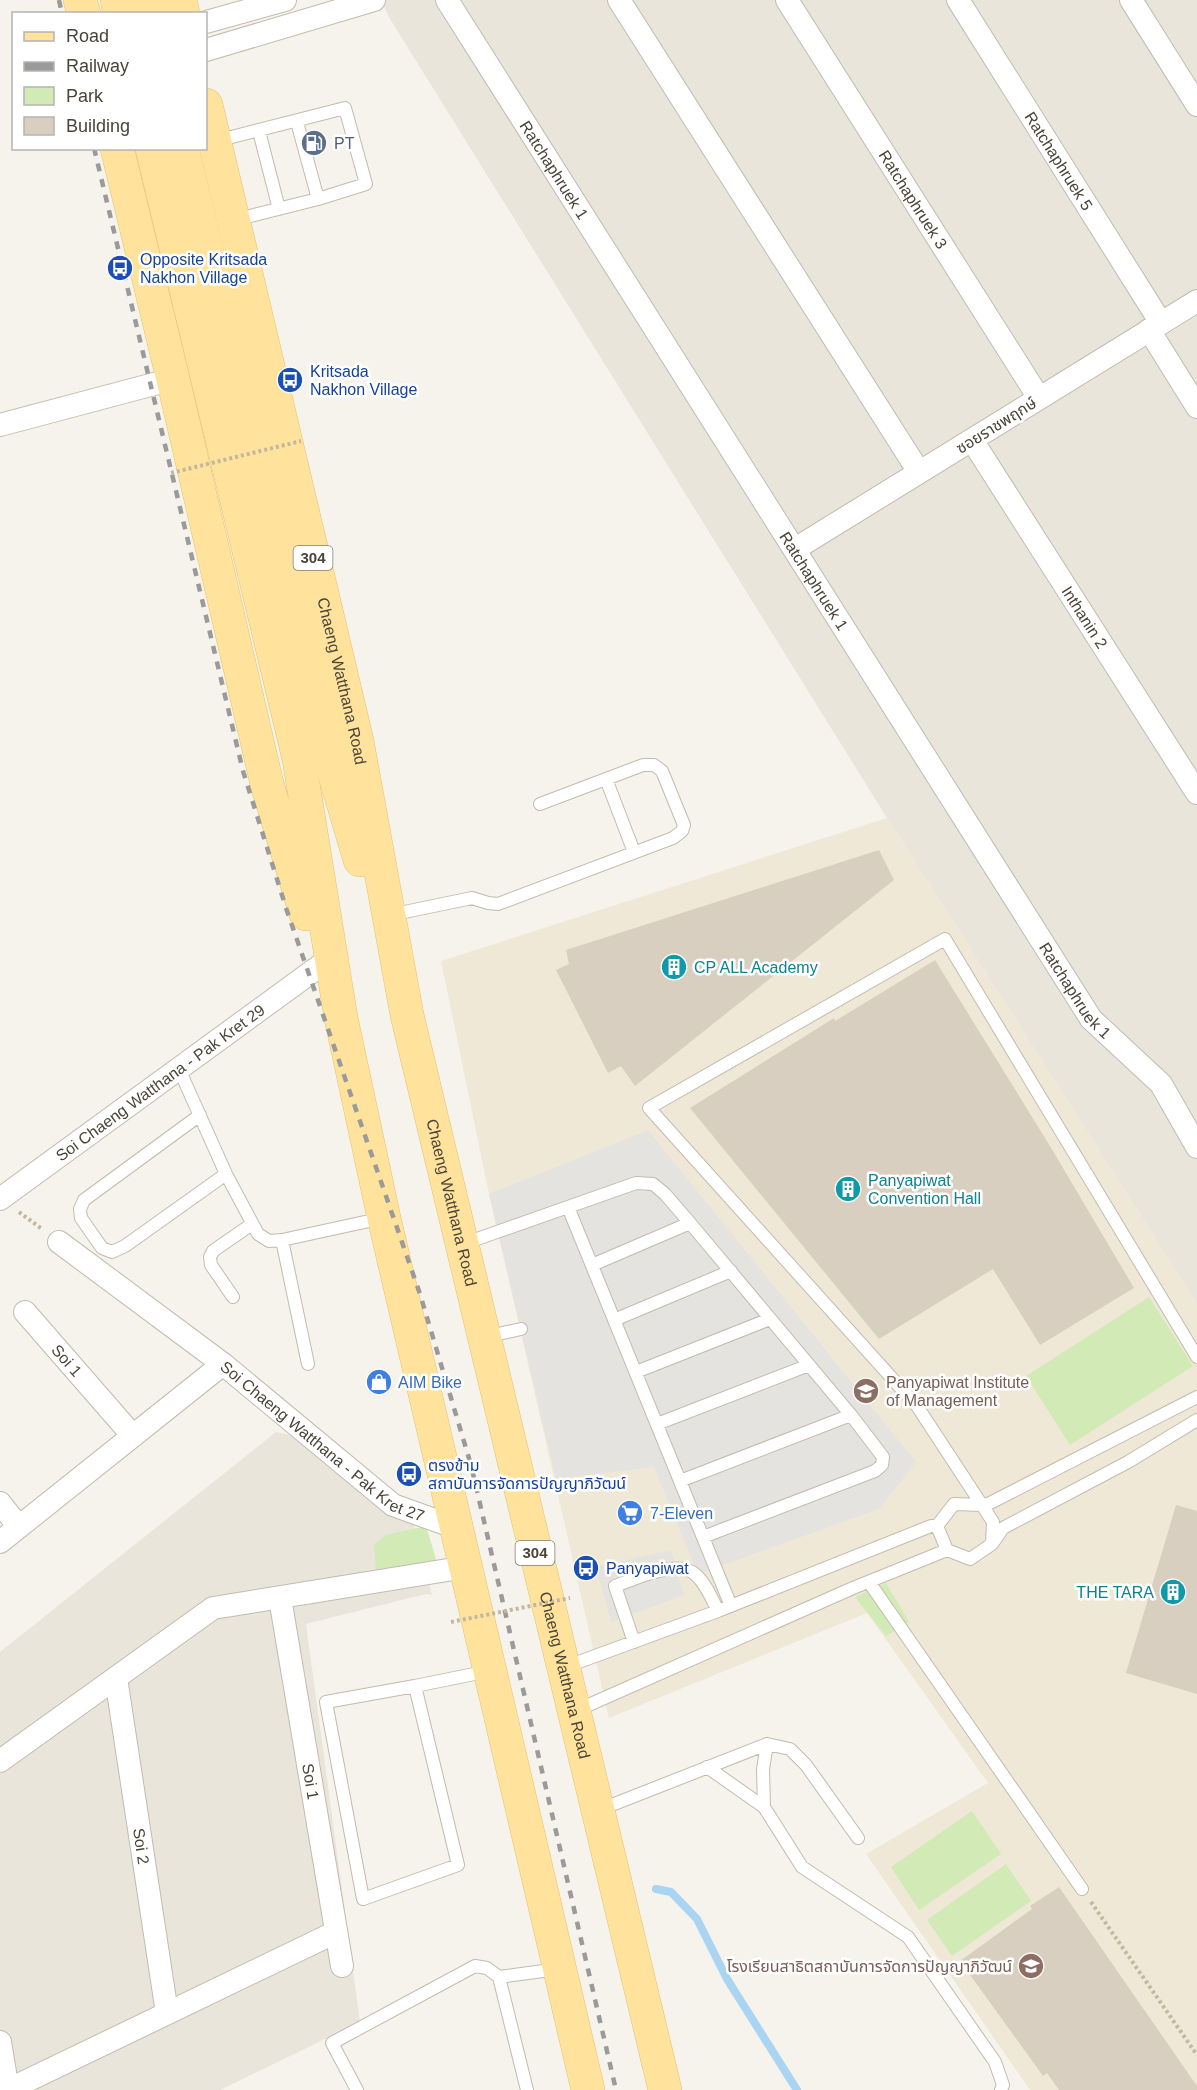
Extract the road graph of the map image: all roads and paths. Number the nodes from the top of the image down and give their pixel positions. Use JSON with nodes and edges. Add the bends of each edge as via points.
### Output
{"nodes":[{"id":1,"x":285,"y":0,"type":"edge"},
{"id":2,"x":374,"y":0,"type":"edge"},
{"id":3,"x":447,"y":0,"type":"edge"},
{"id":4,"x":619,"y":0,"type":"edge"},
{"id":5,"x":787,"y":0,"type":"edge"},
{"id":6,"x":958,"y":0,"type":"edge"},
{"id":7,"x":1131,"y":0,"type":"edge"},
{"id":8,"x":207,"y":22,"type":"edge"},
{"id":9,"x":207,"y":50,"type":"edge"},
{"id":10,"x":1197,"y":105,"type":"edge"},
{"id":11,"x":207,"y":110,"type":"edge"},
{"id":12,"x":297,"y":122,"type":"junction"},
{"id":13,"x":259,"y":131,"type":"junction"},
{"id":14,"x":214,"y":141,"type":"junction"},
{"id":15,"x":117,"y":150,"type":"edge"},
{"id":16,"x":153,"y":150,"type":"edge"},
{"id":17,"x":182,"y":150,"type":"edge"},
{"id":18,"x":318,"y":199,"type":"junction"},
{"id":19,"x":279,"y":209,"type":"junction"},
{"id":20,"x":233,"y":220,"type":"junction"},
{"id":21,"x":1197,"y":301,"type":"edge"},
{"id":22,"x":208,"y":326,"type":"junction"},
{"id":23,"x":1155,"y":327,"type":"junction"},
{"id":24,"x":173,"y":379,"type":"junction"},
{"id":25,"x":1039,"y":398,"type":"junction"},
{"id":26,"x":1197,"y":407,"type":"edge"},
{"id":27,"x":0,"y":425,"type":"edge"},
{"id":28,"x":972,"y":440,"type":"junction"},
{"id":29,"x":301,"y":441,"type":"dead end"},
{"id":30,"x":919,"y":472,"type":"junction"},
{"id":31,"x":171,"y":473,"type":"dead end"},
{"id":32,"x":795,"y":549,"type":"junction"},
{"id":33,"x":606,"y":779,"type":"junction"},
{"id":34,"x":1197,"y":793,"type":"edge"},
{"id":35,"x":540,"y":804,"type":"dead end"},
{"id":36,"x":634,"y":852,"type":"junction"},
{"id":37,"x":389,"y":915,"type":"junction"},
{"id":38,"x":321,"y":965,"type":"junction"},
{"id":39,"x":407,"y":1015,"type":"junction"},
{"id":40,"x":341,"y":1018,"type":"junction"},
{"id":41,"x":179,"y":1069,"type":"junction"},
{"id":42,"x":200,"y":1115,"type":"junction"},
{"id":43,"x":1197,"y":1147,"type":"edge"},
{"id":44,"x":226,"y":1174,"type":"junction"},
{"id":45,"x":1,"y":1199,"type":"edge"},
{"id":46,"x":568,"y":1206,"type":"junction"},
{"id":47,"x":384,"y":1218,"type":"junction"},
{"id":48,"x":690,"y":1223,"type":"junction"},
{"id":49,"x":252,"y":1224,"type":"junction"},
{"id":50,"x":282,"y":1240,"type":"junction"},
{"id":51,"x":59,"y":1242,"type":"joint"},
{"id":52,"x":462,"y":1245,"type":"junction"},
{"id":53,"x":592,"y":1265,"type":"junction"},
{"id":54,"x":731,"y":1271,"type":"junction"},
{"id":55,"x":233,"y":1297,"type":"dead end"},
{"id":56,"x":25,"y":1312,"type":"dead end"},
{"id":57,"x":770,"y":1319,"type":"junction"},
{"id":58,"x":614,"y":1320,"type":"junction"},
{"id":59,"x":521,"y":1329,"type":"dead end"},
{"id":60,"x":484,"y":1338,"type":"junction"},
{"id":61,"x":1197,"y":1357,"type":"edge"},
{"id":62,"x":223,"y":1364,"type":"junction"},
{"id":63,"x":308,"y":1364,"type":"dead end"},
{"id":64,"x":809,"y":1365,"type":"junction"},
{"id":65,"x":636,"y":1372,"type":"junction"},
{"id":66,"x":1197,"y":1397,"type":"edge"},
{"id":67,"x":851,"y":1415,"type":"junction"},
{"id":68,"x":1197,"y":1420,"type":"edge"},
{"id":69,"x":657,"y":1424,"type":"junction"},
{"id":70,"x":133,"y":1436,"type":"junction"},
{"id":71,"x":680,"y":1481,"type":"junction"},
{"id":72,"x":0,"y":1503,"type":"edge"},
{"id":73,"x":983,"y":1505,"type":"junction"},
{"id":74,"x":937,"y":1526,"type":"junction"},
{"id":75,"x":19,"y":1527,"type":"junction"},
{"id":76,"x":457,"y":1528,"type":"junction"},
{"id":77,"x":703,"y":1537,"type":"junction"},
{"id":78,"x":0,"y":1542,"type":"edge"},
{"id":79,"x":992,"y":1544,"type":"junction"},
{"id":80,"x":947,"y":1550,"type":"junction"},
{"id":81,"x":466,"y":1567,"type":"junction"},
{"id":82,"x":869,"y":1582,"type":"junction"},
{"id":83,"x":280,"y":1598,"type":"junction"},
{"id":84,"x":570,"y":1598,"type":"dead end"},
{"id":85,"x":731,"y":1606,"type":"junction"},
{"id":86,"x":718,"y":1611,"type":"junction"},
{"id":87,"x":451,"y":1622,"type":"dead end"},
{"id":88,"x":634,"y":1642,"type":"junction"},
{"id":89,"x":563,"y":1668,"type":"junction"},
{"id":90,"x":490,"y":1671,"type":"junction"},
{"id":91,"x":116,"y":1678,"type":"junction"},
{"id":92,"x":415,"y":1686,"type":"junction"},
{"id":93,"x":575,"y":1711,"type":"junction"},
{"id":94,"x":767,"y":1744,"type":"junction"},
{"id":95,"x":0,"y":1761,"type":"edge"},
{"id":96,"x":707,"y":1767,"type":"junction"},
{"id":97,"x":764,"y":1807,"type":"junction"},
{"id":98,"x":598,"y":1810,"type":"junction"},
{"id":99,"x":858,"y":1838,"type":"dead end"},
{"id":100,"x":1082,"y":1889,"type":"joint"},
{"id":101,"x":336,"y":1932,"type":"junction"},
{"id":102,"x":342,"y":1966,"type":"dead end"},
{"id":103,"x":560,"y":1969,"type":"junction"},
{"id":104,"x":499,"y":1977,"type":"junction"},
{"id":105,"x":167,"y":2013,"type":"junction"},
{"id":106,"x":0,"y":2042,"type":"edge"},
{"id":107,"x":1197,"y":2055,"type":"edge"},
{"id":108,"x":8,"y":2090,"type":"edge"},
{"id":109,"x":357,"y":2090,"type":"edge"},
{"id":110,"x":527,"y":2090,"type":"edge"},
{"id":111,"x":588,"y":2090,"type":"edge"},
{"id":112,"x":665,"y":2090,"type":"edge"},
{"id":113,"x":1001,"y":2090,"type":"edge"}],
"edges":[{"from":1,"to":8,"type":"street"},
{"from":2,"to":9,"type":"street"},
{"from":3,"to":32,"type":"street","name":"Ratchaphruek 1"},
{"from":4,"to":30,"type":"street"},
{"from":5,"to":25,"type":"street","name":"Ratchaphruek 3"},
{"from":6,"to":23,"type":"street","name":"Ratchaphruek 5"},
{"from":7,"to":10,"type":"street"},
{"from":11,"to":14,"type":"main road","name":"Chaeng Watthana Road","number":"304"},
{"from":12,"to":13,"type":"lane"},
{"from":12,"to":18,"type":"lane"},
{"from":12,"to":18,"type":"lane","via":[[345,108],[366,184]]},
{"from":13,"to":14,"type":"lane"},
{"from":13,"to":19,"type":"lane"},
{"from":14,"to":20,"type":"main road","name":"Chaeng Watthana Road","number":"304"},
{"from":15,"to":24,"type":"main road","name":"Chaeng Watthana Road"},
{"from":16,"to":22,"type":"main road","name":"Chaeng Watthana Road"},
{"from":17,"to":22,"type":"main road","name":"Chaeng Watthana Road"},
{"from":18,"to":19,"type":"lane"},
{"from":19,"to":20,"type":"lane"},
{"from":20,"to":37,"type":"main road","name":"Chaeng Watthana Road","number":"304","via":[[357,741]]},
{"from":21,"to":23,"type":"street","name":"ซอยราชพฤกษ์"},
{"from":22,"to":39,"type":"main road","name":"Chaeng Watthana Road"},
{"from":22,"to":40,"type":"main road","name":"Chaeng Watthana Road","via":[[299,759]]},
{"from":23,"to":25,"type":"street","name":"ซอยราชพฤกษ์"},
{"from":23,"to":26,"type":"street","name":"Ratchaphruek 5"},
{"from":24,"to":27,"type":"street"},
{"from":24,"to":38,"type":"main road","name":"Chaeng Watthana Road","via":[[267,784]]},
{"from":25,"to":28,"type":"street","name":"ซอยราชพฤกษ์"},
{"from":28,"to":30,"type":"street","name":"ซอยราชพฤกษ์"},
{"from":28,"to":34,"type":"street","name":"Inthanin 2"},
{"from":29,"to":31,"type":"path","bridge":true},
{"from":30,"to":32,"type":"street","name":"ซอยราชพฤกษ์"},
{"from":32,"to":43,"type":"street","name":"Ratchaphruek 1","via":[[1091,1019],[1161,1084]]},
{"from":33,"to":35,"type":"lane"},
{"from":33,"to":36,"type":"lane"},
{"from":33,"to":36,"type":"lane","via":[[643,765],[654,765],[662,771],[684,825],[673,838]]},
{"from":36,"to":37,"type":"lane","via":[[498,904],[472,898]]},
{"from":37,"to":39,"type":"main road","name":"Chaeng Watthana Road","number":"304"},
{"from":38,"to":40,"type":"main road","name":"Chaeng Watthana Road"},
{"from":38,"to":41,"type":"street","name":"Soi Chaeng Watthana - Pak Kret 29"},
{"from":39,"to":52,"type":"main road","name":"Chaeng Watthana Road","number":"304"},
{"from":40,"to":47,"type":"main road","name":"Chaeng Watthana Road"},
{"from":41,"to":42,"type":"lane"},
{"from":41,"to":45,"type":"street","name":"Soi Chaeng Watthana - Pak Kret 29"},
{"from":42,"to":44,"type":"lane"},
{"from":42,"to":44,"type":"lane","via":[[84,1200],[81,1218],[102,1248],[112,1252]]},
{"from":44,"to":49,"type":"lane"},
{"from":45,"to":51,"type":"path"},
{"from":46,"to":48,"type":"lane","via":[[636,1183],[653,1184]]},
{"from":46,"to":52,"type":"lane"},
{"from":46,"to":53,"type":"lane"},
{"from":47,"to":50,"type":"lane"},
{"from":47,"to":76,"type":"main road","name":"Chaeng Watthana Road"},
{"from":48,"to":53,"type":"lane"},
{"from":48,"to":54,"type":"lane"},
{"from":49,"to":50,"type":"lane","via":[[269,1241]]},
{"from":49,"to":55,"type":"lane","via":[[210,1257]]},
{"from":50,"to":63,"type":"lane"},
{"from":51,"to":62,"type":"street"},
{"from":52,"to":60,"type":"main road","name":"Chaeng Watthana Road","number":"304"},
{"from":53,"to":58,"type":"lane"},
{"from":54,"to":57,"type":"lane"},
{"from":54,"to":58,"type":"lane"},
{"from":56,"to":70,"type":"street","name":"Soi 1"},
{"from":57,"to":64,"type":"lane"},
{"from":57,"to":65,"type":"lane"},
{"from":58,"to":65,"type":"lane"},
{"from":59,"to":60,"type":"lane"},
{"from":60,"to":89,"type":"main road","name":"Chaeng Watthana Road","number":"304"},
{"from":61,"to":73,"type":"lane","via":[[945,939],[649,1108],[917,1406]]},
{"from":62,"to":70,"type":"street","name":"Soi Chaeng Watthana - Pak Kret 27"},
{"from":62,"to":76,"type":"street","name":"Soi Chaeng Watthana - Pak Kret 27","via":[[393,1505]]},
{"from":64,"to":67,"type":"lane"},
{"from":64,"to":69,"type":"lane"},
{"from":65,"to":69,"type":"lane"},
{"from":66,"to":73,"type":"lane"},
{"from":67,"to":71,"type":"lane"},
{"from":67,"to":77,"type":"lane","via":[[883,1457],[882,1465],[875,1471]]},
{"from":68,"to":79,"type":"lane","via":[[1004,1528]]},
{"from":69,"to":71,"type":"lane"},
{"from":70,"to":75,"type":"street","name":"Soi Chaeng Watthana - Pak Kret 27"},
{"from":71,"to":77,"type":"lane"},
{"from":72,"to":75,"type":"street"},
{"from":73,"to":74,"type":"lane","via":[[954,1504]]},
{"from":73,"to":79,"type":"lane","via":[[993,1522]]},
{"from":74,"to":80,"type":"lane"},
{"from":74,"to":85,"type":"lane"},
{"from":75,"to":78,"type":"street","name":"Soi Chaeng Watthana - Pak Kret 27"},
{"from":76,"to":81,"type":"main road","name":"Chaeng Watthana Road"},
{"from":77,"to":85,"type":"lane"},
{"from":79,"to":80,"type":"lane","via":[[970,1559]]},
{"from":80,"to":82,"type":"lane"},
{"from":81,"to":83,"type":"street"},
{"from":81,"to":90,"type":"main road","name":"Chaeng Watthana Road"},
{"from":82,"to":93,"type":"lane"},
{"from":82,"to":100,"type":"lane"},
{"from":83,"to":91,"type":"street","via":[[213,1608]]},
{"from":83,"to":101,"type":"street","name":"Soi 1"},
{"from":84,"to":87,"type":"path","bridge":true},
{"from":85,"to":86,"type":"lane"},
{"from":86,"to":88,"type":"lane"},
{"from":86,"to":88,"type":"lane","via":[[703,1583],[683,1568],[670,1568],[615,1586]]},
{"from":88,"to":89,"type":"lane"},
{"from":89,"to":93,"type":"main road","name":"Chaeng Watthana Road","number":"304"},
{"from":90,"to":92,"type":"lane"},
{"from":90,"to":103,"type":"main road","name":"Chaeng Watthana Road"},
{"from":91,"to":95,"type":"street"},
{"from":91,"to":105,"type":"street","name":"Soi 2"},
{"from":92,"to":92,"type":"lane","via":[[458,1865],[363,1899],[326,1702]]},
{"from":93,"to":98,"type":"main road","name":"Chaeng Watthana Road","number":"304"},
{"from":94,"to":96,"type":"lane"},
{"from":94,"to":97,"type":"lane"},
{"from":94,"to":99,"type":"lane","via":[[790,1749],[806,1765]]},
{"from":96,"to":97,"type":"lane"},
{"from":96,"to":98,"type":"lane"},
{"from":97,"to":113,"type":"lane","via":[[802,1867],[908,1937],[996,2062]]},
{"from":98,"to":112,"type":"main road","name":"Chaeng Watthana Road","number":"304"},
{"from":100,"to":107,"type":"path"},
{"from":101,"to":102,"type":"street","name":"Soi 1"},
{"from":101,"to":105,"type":"street"},
{"from":103,"to":104,"type":"lane"},
{"from":103,"to":111,"type":"main road","name":"Chaeng Watthana Road"},
{"from":104,"to":109,"type":"lane","via":[[488,1968],[475,1966],[332,2043]]},
{"from":104,"to":110,"type":"lane"},
{"from":105,"to":108,"type":"street"},
{"from":106,"to":108,"type":"street"}]}
